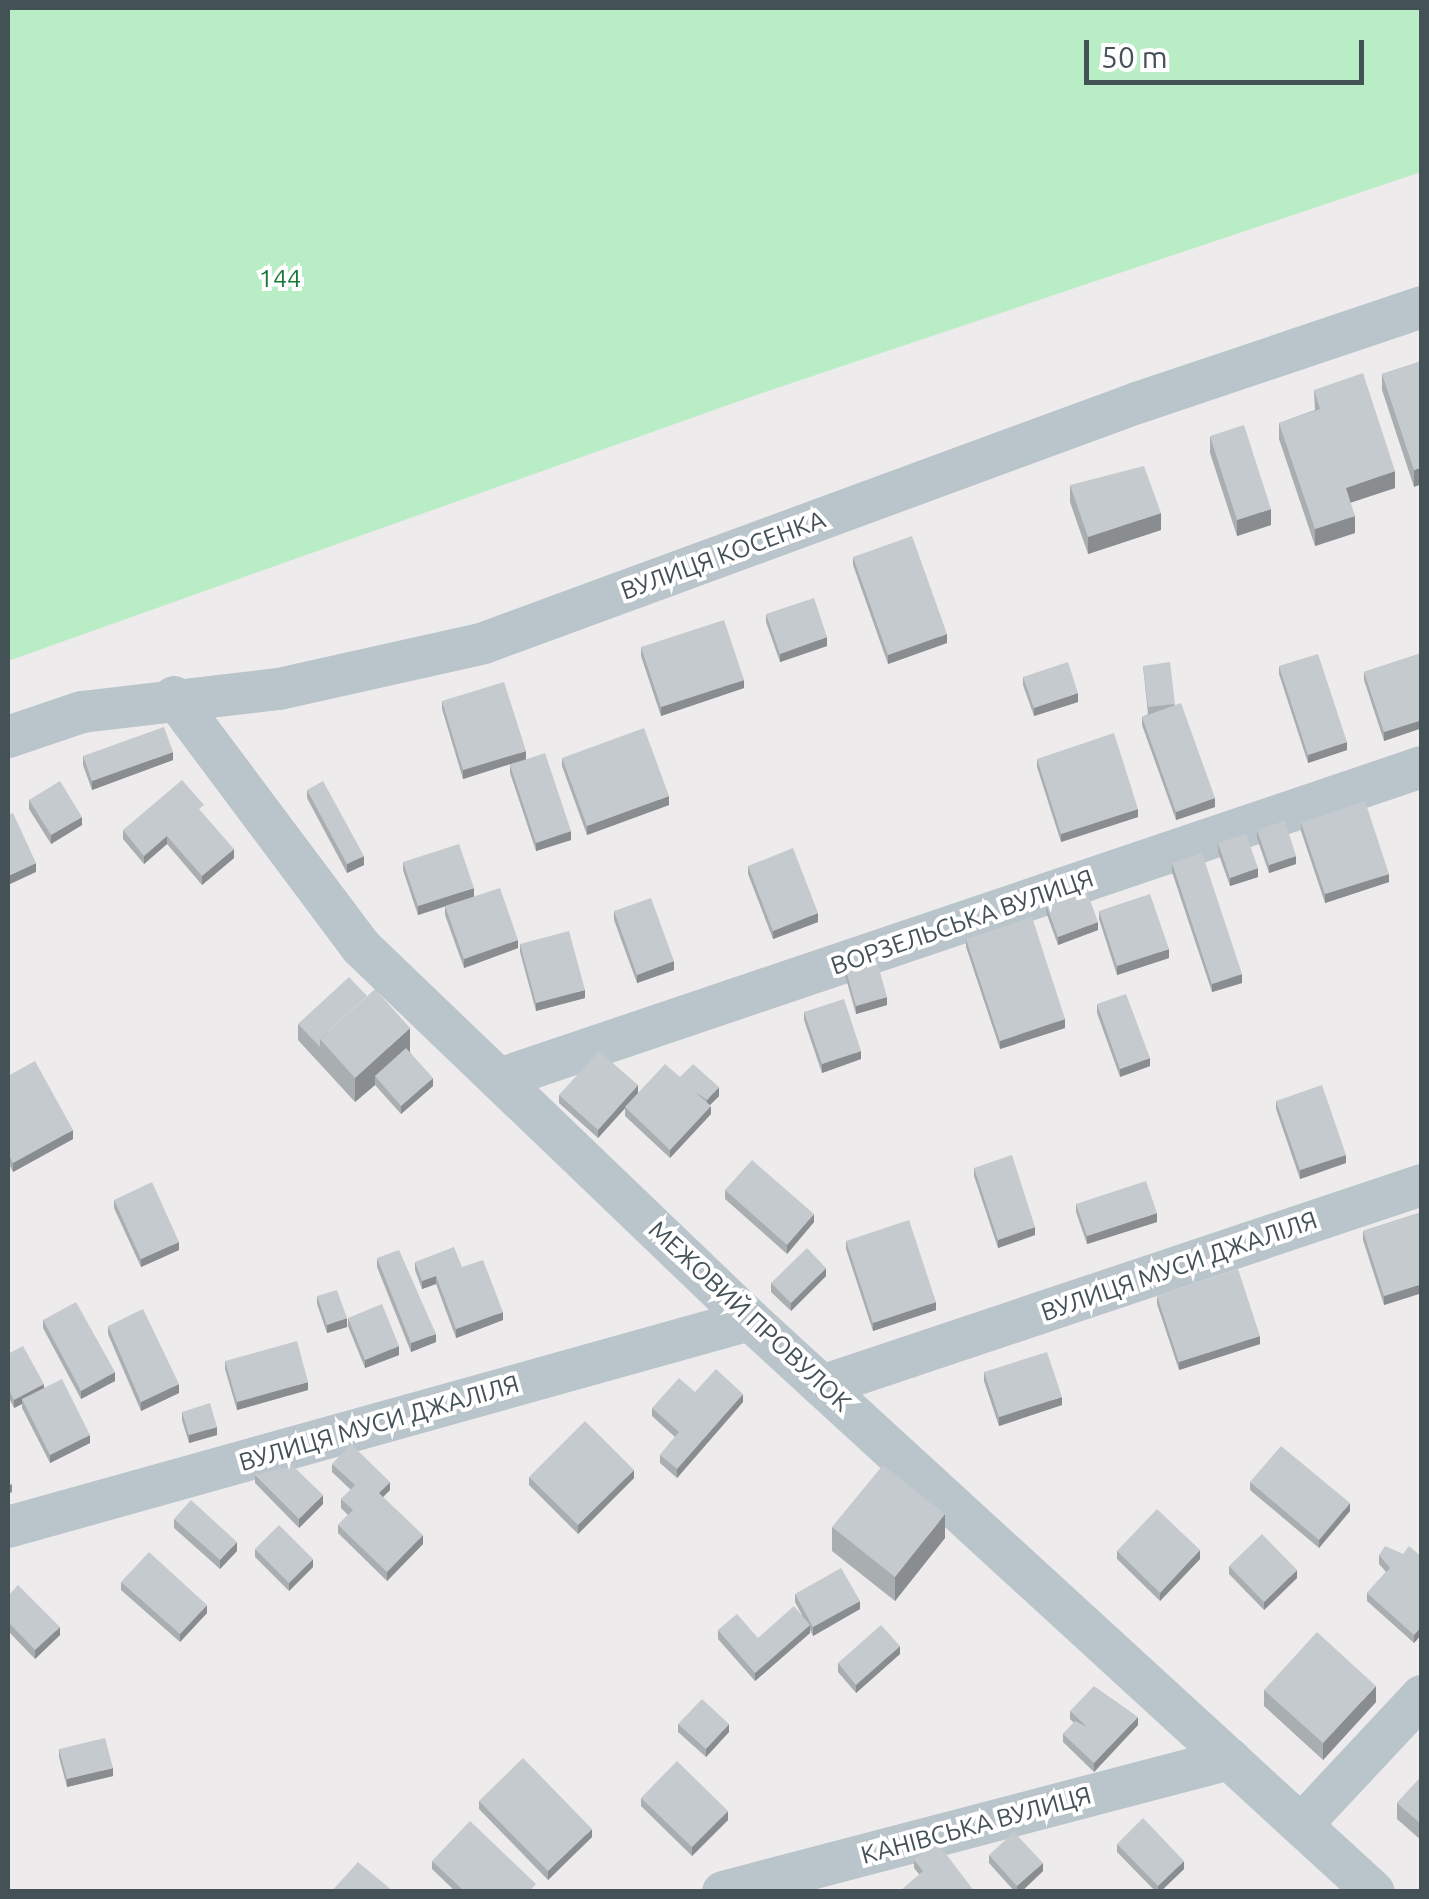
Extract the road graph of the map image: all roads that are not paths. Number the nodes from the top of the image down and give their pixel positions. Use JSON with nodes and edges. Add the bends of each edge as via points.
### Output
{"nodes":[{"id":1,"x":1422,"y":307,"type":"edge"},
{"id":2,"x":174,"y":697,"type":"junction"},
{"id":3,"x":8,"y":737,"type":"edge"},
{"id":4,"x":1422,"y":766,"type":"edge"},
{"id":5,"x":502,"y":1078,"type":"junction"},
{"id":6,"x":1422,"y":1185,"type":"edge"},
{"id":7,"x":750,"y":1320,"type":"junction"},
{"id":8,"x":822,"y":1386,"type":"junction"},
{"id":9,"x":8,"y":1527,"type":"edge"},
{"id":10,"x":1422,"y":1696,"type":"edge"},
{"id":11,"x":1230,"y":1759,"type":"junction"},
{"id":12,"x":1303,"y":1824,"type":"junction"},
{"id":13,"x":722,"y":1892,"type":"edge"},
{"id":14,"x":1374,"y":1892,"type":"edge"}],
"edges":[{"from":1,"to":2,"type":"street","name":"ВУЛИЦЯ КОСЕНКА","via":[[1137,403],[484,642],[279,689]]},
{"from":2,"to":3,"type":"street","name":"ВУЛИЦЯ КОСЕНКА","via":[[82,712]]},
{"from":2,"to":5,"type":"street","name":"МЕЖОВИЙ ПРОВУЛОК","via":[[360,947]]},
{"from":4,"to":5,"type":"street","name":"ВОРЗЕЛЬСЬКА ВУЛИЦЯ"},
{"from":5,"to":7,"type":"street","name":"МЕЖОВИЙ ПРОВУЛОК"},
{"from":6,"to":8,"type":"street","name":"ВУЛИЦЯ МУСИ ДЖАЛІЛЯ"},
{"from":7,"to":8,"type":"street","name":"МЕЖОВИЙ ПРОВУЛОК"},
{"from":7,"to":9,"type":"street","name":"ВУЛИЦЯ МУСИ ДЖАЛІЛЯ"},
{"from":8,"to":11,"type":"street","name":"МЕЖОВИЙ ПРОВУЛОК"},
{"from":10,"to":12,"type":"street"},
{"from":11,"to":12,"type":"street","name":"МЕЖОВИЙ ПРОВУЛОК"},
{"from":11,"to":13,"type":"street","name":"КАНІВСЬКА ВУЛИЦЯ"},
{"from":12,"to":14,"type":"street","name":"МЕЖОВИЙ ПРОВУЛОК"}]}
